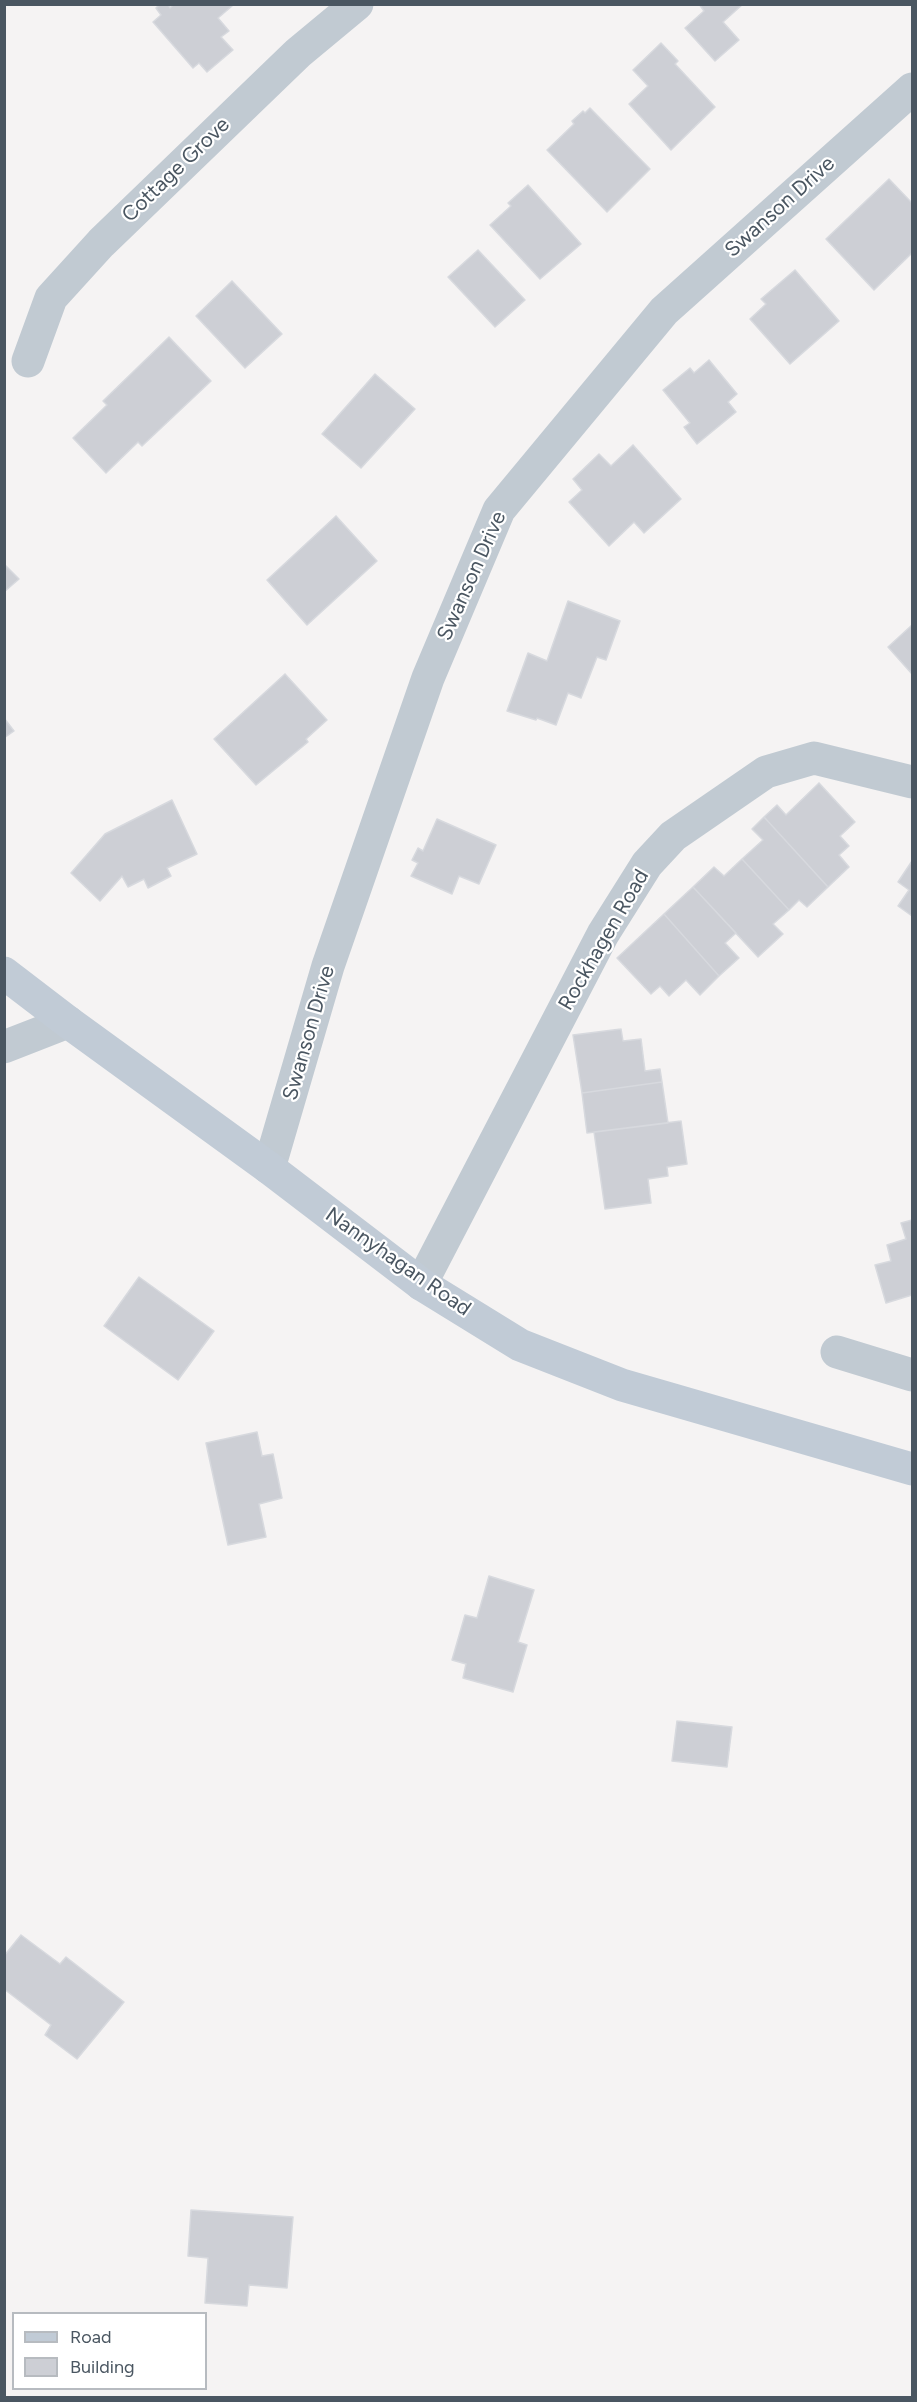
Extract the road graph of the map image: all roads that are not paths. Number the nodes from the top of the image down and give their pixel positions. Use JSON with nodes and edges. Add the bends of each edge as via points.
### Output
{"nodes":[{"id":1,"x":357,"y":4,"type":"edge"},
{"id":2,"x":912,"y":89,"type":"edge"},
{"id":3,"x":28,"y":361,"type":"dead end"},
{"id":4,"x":912,"y":782,"type":"edge"},
{"id":5,"x":4,"y":973,"type":"edge"},
{"id":6,"x":68,"y":1022,"type":"junction"},
{"id":7,"x":4,"y":1047,"type":"edge"},
{"id":8,"x":269,"y":1168,"type":"junction"},
{"id":9,"x":421,"y":1284,"type":"junction"},
{"id":10,"x":837,"y":1352,"type":"dead end"},
{"id":11,"x":912,"y":1375,"type":"edge"},
{"id":12,"x":912,"y":1469,"type":"edge"}],
"edges":[{"from":1,"to":3,"type":"street","name":"Cottage Grove","via":[[298,53],[101,243],[51,297]]},
{"from":2,"to":8,"type":"street","name":"Swanson Drive","via":[[664,311],[499,510],[416,711],[328,966]]},
{"from":4,"to":9,"type":"street","name":"Rockhagen Road","via":[[814,758],[766,772],[673,836],[647,864],[603,934]]},
{"from":5,"to":6,"type":"street","name":"Nannyhagan Road"},
{"from":6,"to":7,"type":"street"},
{"from":6,"to":8,"type":"street","name":"Nannyhagan Road"},
{"from":8,"to":9,"type":"street","name":"Nannyhagan Road"},
{"from":9,"to":12,"type":"street","name":"Nannyhagan Road","via":[[520,1345],[622,1384]]},
{"from":10,"to":11,"type":"street"}]}
